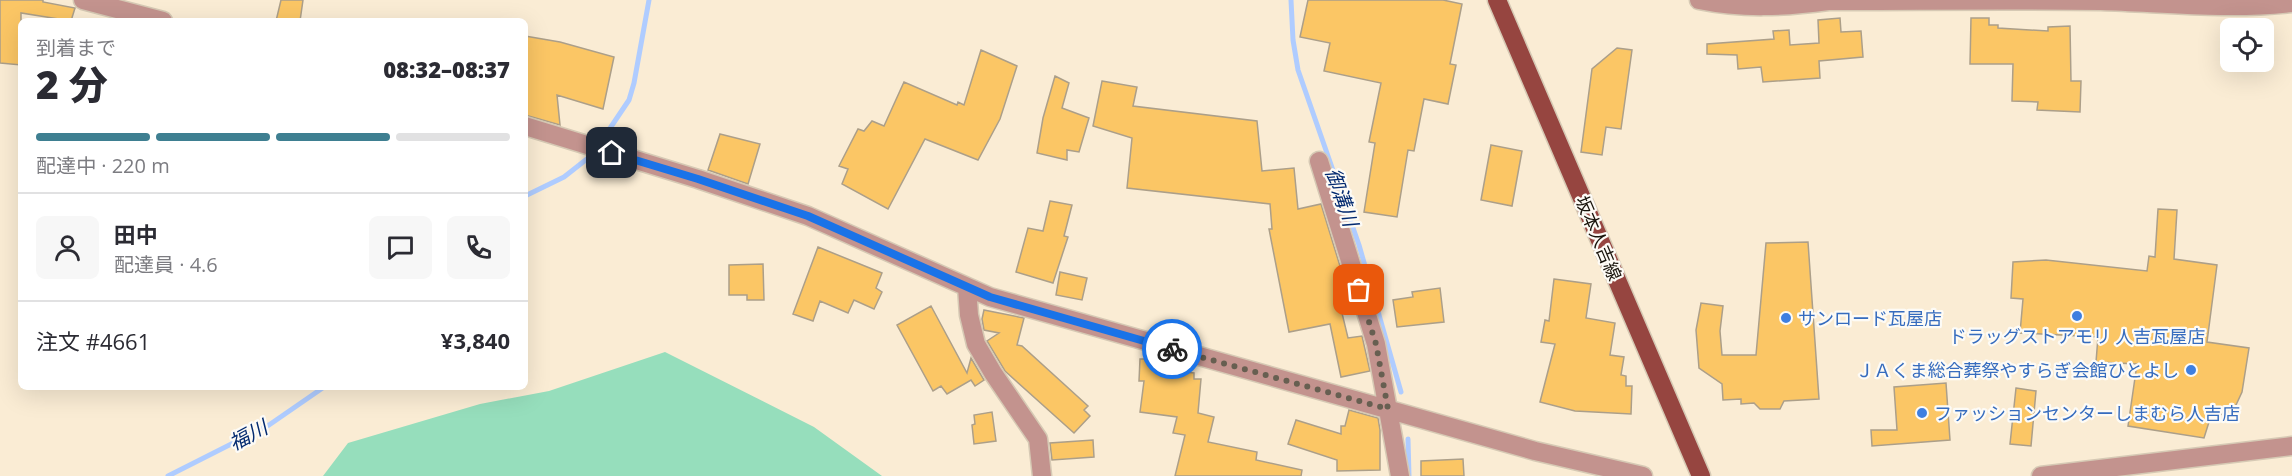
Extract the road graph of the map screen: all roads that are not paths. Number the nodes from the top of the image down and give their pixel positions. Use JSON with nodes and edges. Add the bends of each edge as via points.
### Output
{"nodes":[{"id":1,"x":83,"y":0,"type":"edge"},
{"id":2,"x":1497,"y":0,"type":"edge"},
{"id":3,"x":1699,"y":0,"type":"edge"},
{"id":4,"x":2292,"y":3,"type":"edge"},
{"id":5,"x":123,"y":5,"type":"edge"},
{"id":6,"x":156,"y":18,"type":"edge"},
{"id":7,"x":528,"y":127,"type":"edge"},
{"id":8,"x":1318,"y":161,"type":"dead end"},
{"id":9,"x":967,"y":287,"type":"junction"},
{"id":10,"x":1388,"y":409,"type":"junction"},
{"id":11,"x":2292,"y":446,"type":"edge"},
{"id":12,"x":1042,"y":476,"type":"edge"},
{"id":13,"x":1400,"y":476,"type":"edge"},
{"id":14,"x":1643,"y":476,"type":"edge"},
{"id":15,"x":1701,"y":476,"type":"edge"},
{"id":16,"x":2041,"y":476,"type":"edge"}],
"edges":[{"from":1,"to":5,"type":"street"},
{"from":2,"to":15,"type":"main road","name":"坂本人吉線"},
{"from":3,"to":4,"type":"street","via":[[1729,7],[1789,7],[1828,1],[2101,1],[2185,7],[2268,7]]},
{"from":5,"to":6,"type":"street"},
{"from":7,"to":9,"type":"street","via":[[808,216]]},
{"from":8,"to":10,"type":"street","via":[[1376,344]]},
{"from":9,"to":10,"type":"street","via":[[1108,332]]},
{"from":9,"to":12,"type":"street","via":[[976,344],[1038,439]]},
{"from":10,"to":13,"type":"street"},
{"from":10,"to":14,"type":"street","via":[[1535,451]]},
{"from":11,"to":16,"type":"street"}]}
